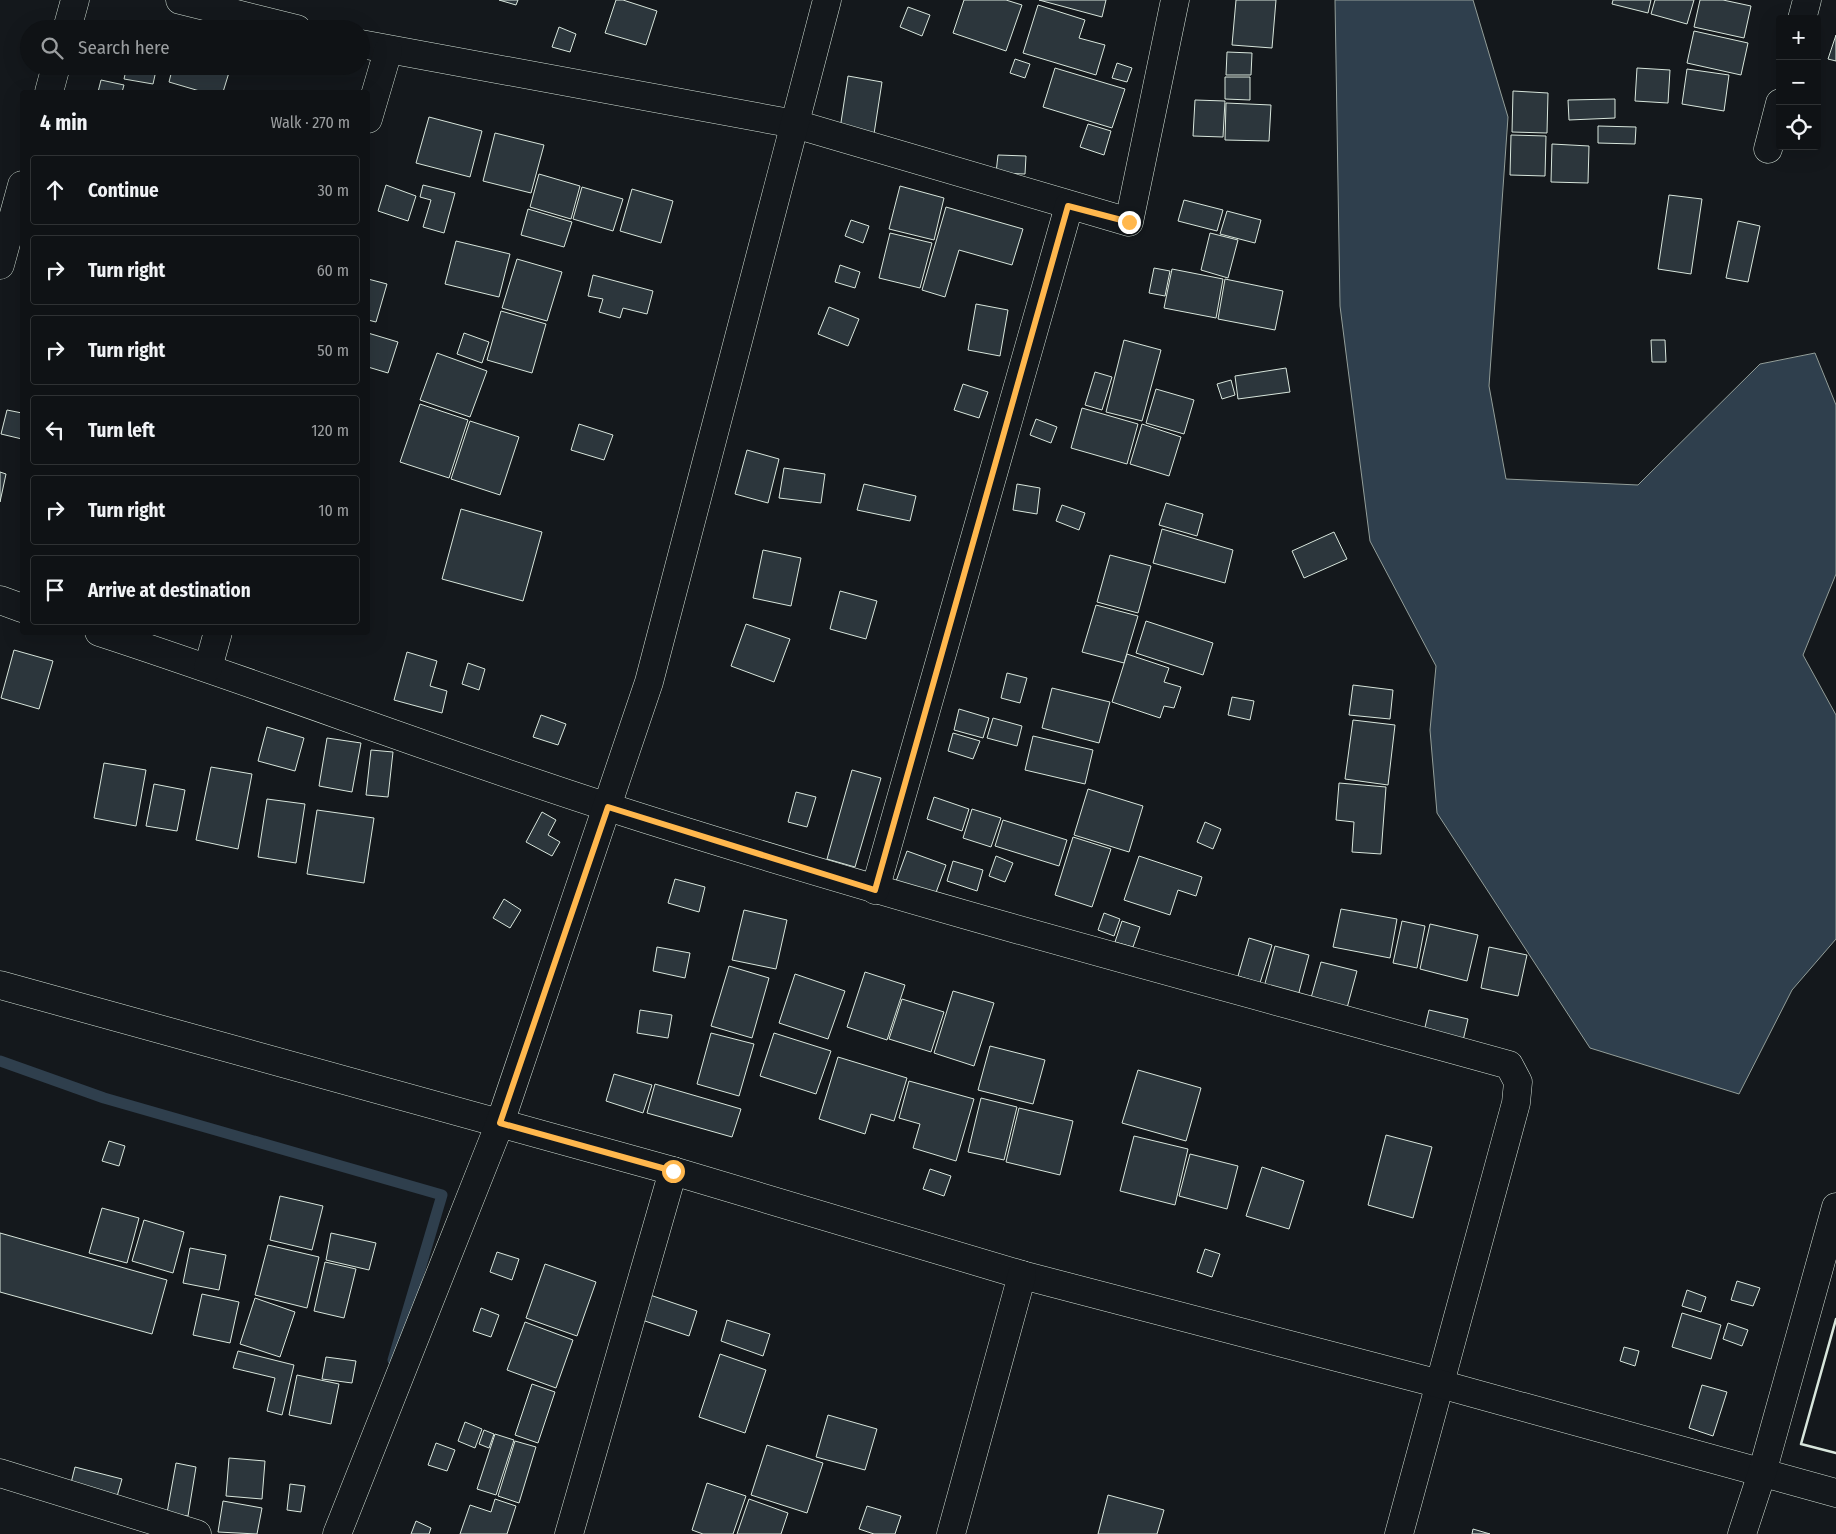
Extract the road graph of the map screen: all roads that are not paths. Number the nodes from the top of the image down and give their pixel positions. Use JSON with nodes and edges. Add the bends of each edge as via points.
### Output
{"nodes":[{"id":1,"x":75,"y":0,"type":"edge"},
{"id":2,"x":180,"y":0,"type":"edge"},
{"id":3,"x":827,"y":0,"type":"edge"},
{"id":4,"x":1175,"y":0,"type":"edge"},
{"id":5,"x":1807,"y":0,"type":"edge"},
{"id":6,"x":1803,"y":15,"type":"edge"},
{"id":7,"x":69,"y":20,"type":"edge"},
{"id":8,"x":261,"y":20,"type":"edge"},
{"id":9,"x":370,"y":46,"type":"edge"},
{"id":10,"x":388,"y":51,"type":"junction"},
{"id":11,"x":54,"y":75,"type":"edge"},
{"id":12,"x":50,"y":90,"type":"edge"},
{"id":13,"x":1779,"y":105,"type":"edge"},
{"id":14,"x":370,"y":112,"type":"edge"},
{"id":15,"x":795,"y":124,"type":"junction"},
{"id":16,"x":1768,"y":149,"type":"dead end"},
{"id":17,"x":20,"y":193,"type":"edge"},
{"id":18,"x":1068,"y":206,"type":"junction"},
{"id":19,"x":1,"y":259,"type":"edge"},
{"id":20,"x":0,"y":600,"type":"edge"},
{"id":21,"x":20,"y":607,"type":"edge"},
{"id":22,"x":108,"y":635,"type":"edge"},
{"id":23,"x":217,"y":635,"type":"edge"},
{"id":24,"x":208,"y":668,"type":"junction"},
{"id":25,"x":608,"y":807,"type":"junction"},
{"id":26,"x":875,"y":890,"type":"junction"},
{"id":27,"x":0,"y":985,"type":"edge"},
{"id":28,"x":500,"y":1123,"type":"junction"},
{"id":29,"x":673,"y":1171,"type":"junction"},
{"id":30,"x":1836,"y":1207,"type":"edge"},
{"id":31,"x":1022,"y":1275,"type":"junction"},
{"id":32,"x":1440,"y":1384,"type":"junction"},
{"id":33,"x":0,"y":1473,"type":"edge"},
{"id":34,"x":1762,"y":1473,"type":"junction"},
{"id":35,"x":1836,"y":1494,"type":"edge"},
{"id":36,"x":197,"y":1534,"type":"edge"},
{"id":37,"x":337,"y":1534,"type":"edge"},
{"id":38,"x":570,"y":1534,"type":"edge"},
{"id":39,"x":951,"y":1534,"type":"edge"},
{"id":40,"x":1399,"y":1534,"type":"edge"},
{"id":41,"x":1742,"y":1534,"type":"edge"}],
"edges":[{"from":1,"to":7,"type":"street"},
{"from":2,"to":8,"type":"street"},
{"from":3,"to":15,"type":"street"},
{"from":4,"to":18,"type":"street","via":[[1129,222]]},
{"from":5,"to":6,"type":"street"},
{"from":9,"to":10,"type":"street"},
{"from":10,"to":14,"type":"street"},
{"from":10,"to":15,"type":"street"},
{"from":11,"to":12,"type":"street"},
{"from":13,"to":16,"type":"street"},
{"from":15,"to":18,"type":"street"},
{"from":15,"to":25,"type":"street","via":[[649,682]]},
{"from":17,"to":19,"type":"street"},
{"from":18,"to":26,"type":"street"},
{"from":20,"to":21,"type":"street"},
{"from":22,"to":24,"type":"street"},
{"from":23,"to":24,"type":"street"},
{"from":24,"to":25,"type":"street"},
{"from":25,"to":26,"type":"street"},
{"from":25,"to":28,"type":"street"},
{"from":26,"to":32,"type":"street","via":[[1509,1065],[1518,1082],[1516,1103]]},
{"from":27,"to":28,"type":"street"},
{"from":28,"to":29,"type":"street"},
{"from":28,"to":37,"type":"street"},
{"from":29,"to":31,"type":"street"},
{"from":29,"to":38,"type":"street"},
{"from":30,"to":34,"type":"street"},
{"from":31,"to":32,"type":"street"},
{"from":31,"to":39,"type":"street"},
{"from":32,"to":34,"type":"street"},
{"from":32,"to":40,"type":"street"},
{"from":33,"to":36,"type":"street"},
{"from":34,"to":35,"type":"street"},
{"from":34,"to":41,"type":"street"}]}
